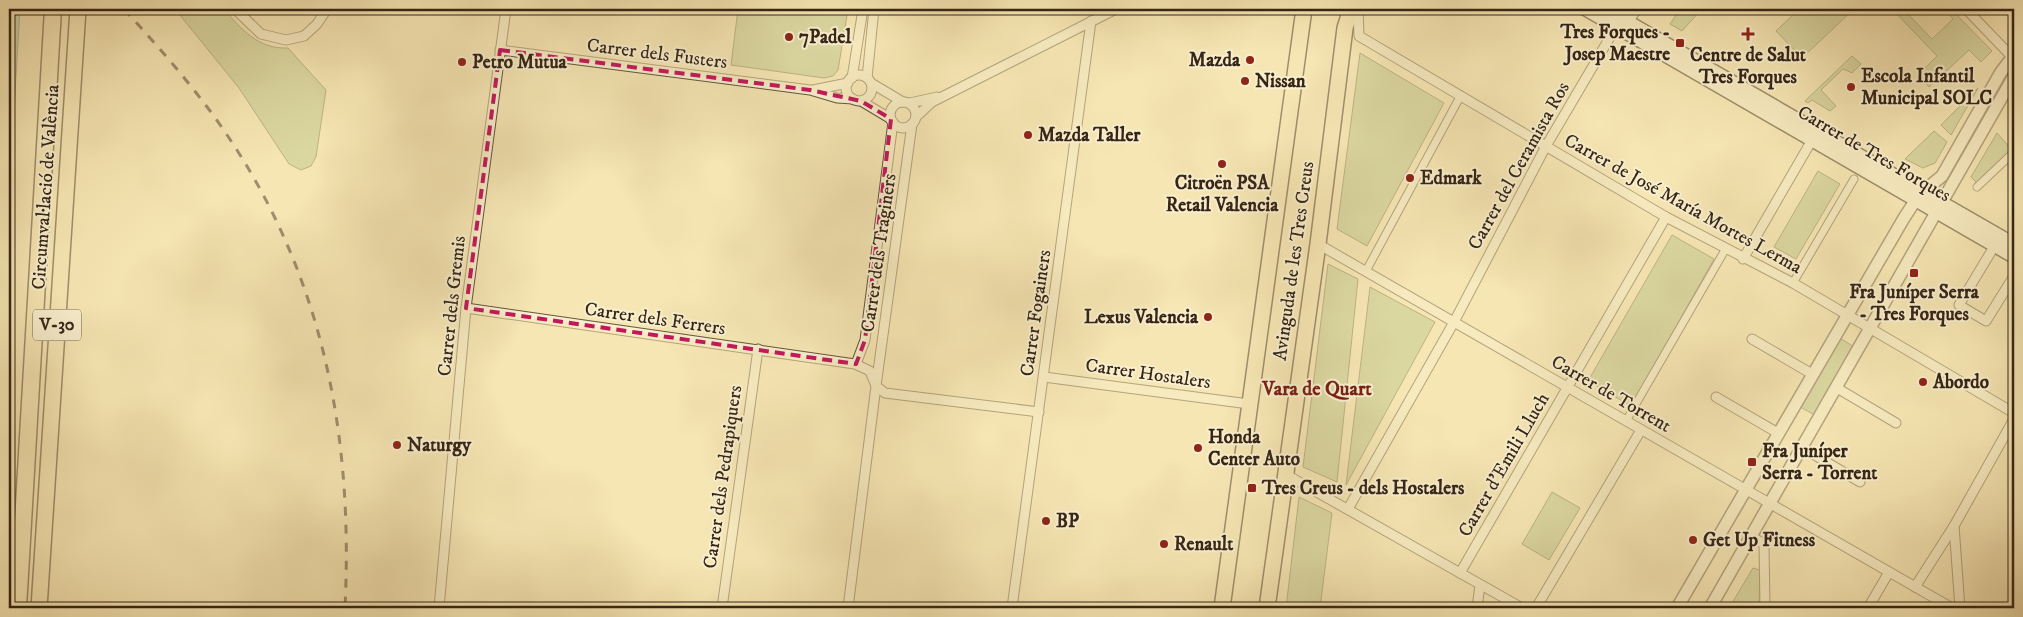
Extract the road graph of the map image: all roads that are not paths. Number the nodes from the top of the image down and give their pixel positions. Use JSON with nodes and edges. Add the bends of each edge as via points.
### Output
{"nodes":[{"id":1,"x":53,"y":9,"type":"edge"},
{"id":2,"x":78,"y":9,"type":"edge"},
{"id":3,"x":235,"y":9,"type":"edge"},
{"id":4,"x":327,"y":9,"type":"edge"},
{"id":5,"x":506,"y":9,"type":"edge"},
{"id":6,"x":863,"y":9,"type":"edge"},
{"id":7,"x":874,"y":9,"type":"edge"},
{"id":8,"x":1116,"y":9,"type":"edge"},
{"id":9,"x":1304,"y":9,"type":"edge"},
{"id":10,"x":1351,"y":9,"type":"edge"},
{"id":11,"x":1358,"y":9,"type":"edge"},
{"id":12,"x":1584,"y":9,"type":"edge"},
{"id":13,"x":1606,"y":9,"type":"edge"},
{"id":14,"x":1637,"y":9,"type":"edge"},
{"id":15,"x":1966,"y":9,"type":"edge"},
{"id":16,"x":1091,"y":22,"type":"junction"},
{"id":17,"x":1622,"y":24,"type":"junction"},
{"id":18,"x":500,"y":50,"type":"junction"},
{"id":19,"x":2014,"y":57,"type":"edge"},
{"id":20,"x":2014,"y":76,"type":"edge"},
{"id":21,"x":850,"y":80,"type":"junction"},
{"id":22,"x":869,"y":81,"type":"junction"},
{"id":23,"x":810,"y":90,"type":"junction"},
{"id":24,"x":949,"y":93,"type":"junction"},
{"id":25,"x":1461,"y":95,"type":"junction"},
{"id":26,"x":857,"y":100,"type":"junction"},
{"id":27,"x":906,"y":102,"type":"junction"},
{"id":28,"x":892,"y":120,"type":"junction"},
{"id":29,"x":914,"y":120,"type":"junction"},
{"id":30,"x":1812,"y":140,"type":"junction"},
{"id":31,"x":1546,"y":146,"type":"junction"},
{"id":32,"x":2014,"y":152,"type":"edge"},
{"id":33,"x":2005,"y":160,"type":"junction"},
{"id":34,"x":2011,"y":167,"type":"dead end"},
{"id":35,"x":1854,"y":180,"type":"dead end"},
{"id":36,"x":1977,"y":187,"type":"dead end"},
{"id":37,"x":1919,"y":196,"type":"junction"},
{"id":38,"x":1940,"y":208,"type":"junction"},
{"id":39,"x":1666,"y":217,"type":"junction"},
{"id":40,"x":1318,"y":244,"type":"junction"},
{"id":41,"x":2014,"y":244,"type":"edge"},
{"id":42,"x":1994,"y":245,"type":"junction"},
{"id":43,"x":1725,"y":250,"type":"junction"},
{"id":44,"x":2014,"y":257,"type":"edge"},
{"id":45,"x":1743,"y":259,"type":"junction"},
{"id":46,"x":1366,"y":271,"type":"junction"},
{"id":47,"x":2014,"y":276,"type":"edge"},
{"id":48,"x":1793,"y":283,"type":"junction"},
{"id":49,"x":466,"y":308,"type":"junction"},
{"id":50,"x":1847,"y":315,"type":"junction"},
{"id":51,"x":1454,"y":322,"type":"junction"},
{"id":52,"x":1871,"y":329,"type":"junction"},
{"id":53,"x":1752,"y":339,"type":"dead end"},
{"id":54,"x":758,"y":349,"type":"junction"},
{"id":55,"x":856,"y":364,"type":"junction"},
{"id":56,"x":1812,"y":374,"type":"junction"},
{"id":57,"x":1044,"y":377,"type":"junction"},
{"id":58,"x":876,"y":386,"type":"junction"},
{"id":59,"x":1568,"y":388,"type":"junction"},
{"id":60,"x":1837,"y":388,"type":"junction"},
{"id":61,"x":1716,"y":397,"type":"dead end"},
{"id":62,"x":1249,"y":404,"type":"junction"},
{"id":63,"x":1039,"y":412,"type":"junction"},
{"id":64,"x":2014,"y":413,"type":"edge"},
{"id":65,"x":2014,"y":419,"type":"edge"},
{"id":66,"x":1626,"y":421,"type":"junction"},
{"id":67,"x":1896,"y":423,"type":"dead end"},
{"id":68,"x":1641,"y":430,"type":"junction"},
{"id":69,"x":1778,"y":433,"type":"junction"},
{"id":70,"x":1803,"y":448,"type":"junction"},
{"id":71,"x":1285,"y":474,"type":"junction"},
{"id":72,"x":1860,"y":482,"type":"dead end"},
{"id":73,"x":1746,"y":490,"type":"junction"},
{"id":74,"x":1770,"y":504,"type":"junction"},
{"id":75,"x":1348,"y":509,"type":"junction"},
{"id":76,"x":1954,"y":526,"type":"junction"},
{"id":77,"x":1752,"y":536,"type":"junction"},
{"id":78,"x":1889,"y":572,"type":"junction"},
{"id":79,"x":1460,"y":573,"type":"junction"},
{"id":80,"x":1480,"y":584,"type":"junction"},
{"id":81,"x":1915,"y":587,"type":"junction"},
{"id":82,"x":18,"y":608,"type":"edge"},
{"id":83,"x":39,"y":608,"type":"edge"},
{"id":84,"x":439,"y":608,"type":"edge"},
{"id":85,"x":722,"y":608,"type":"edge"},
{"id":86,"x":848,"y":608,"type":"edge"},
{"id":87,"x":1012,"y":608,"type":"edge"},
{"id":88,"x":1222,"y":608,"type":"edge"},
{"id":89,"x":1267,"y":608,"type":"edge"},
{"id":90,"x":1478,"y":608,"type":"edge"},
{"id":91,"x":1522,"y":608,"type":"edge"},
{"id":92,"x":1536,"y":608,"type":"edge"},
{"id":93,"x":1677,"y":608,"type":"edge"},
{"id":94,"x":1710,"y":608,"type":"edge"},
{"id":95,"x":1765,"y":608,"type":"edge"},
{"id":96,"x":1868,"y":608,"type":"edge"},
{"id":97,"x":1952,"y":608,"type":"edge"},
{"id":98,"x":1960,"y":608,"type":"edge"}],
"edges":[{"from":1,"to":82,"type":"highway","name":"Circumval·lació de València","number":"V-30"},
{"from":2,"to":83,"type":"main road","name":"Circumval·lació de València","number":"V-30"},
{"from":3,"to":4,"type":"street","via":[[261,34],[286,40],[304,36],[318,24]]},
{"from":5,"to":18,"type":"street","name":"Carrer dels Gremis"},
{"from":6,"to":21,"type":"street"},
{"from":7,"to":22,"type":"street"},
{"from":8,"to":16,"type":"street"},
{"from":9,"to":62,"type":"main road","name":"Avinguda de les Tres Creus"},
{"from":10,"to":40,"type":"main road","name":"Avinguda de les Tres Creus","via":[[1345,28]]},
{"from":11,"to":25,"type":"street","name":"Carrer de José María Mortes Lerma","via":[[1360,36]]},
{"from":12,"to":17,"type":"main road","name":"Carrer de Tres Forques"},
{"from":13,"to":17,"type":"main road","name":"Carrer de Tres Forques"},
{"from":14,"to":17,"type":"street","name":"Carrer del Ceramista Ros"},
{"from":15,"to":19,"type":"street"},
{"from":16,"to":24,"type":"street"},
{"from":16,"to":57,"type":"street","name":"Carrer Fogainers"},
{"from":17,"to":30,"type":"main road","name":"Carrer de Tres Forques"},
{"from":17,"to":31,"type":"street","name":"Carrer del Ceramista Ros"},
{"from":17,"to":37,"type":"main road","name":"Carrer de Tres Forques"},
{"from":18,"to":23,"type":"street","name":"Carrer dels Fusters"},
{"from":18,"to":49,"type":"street","name":"Carrer dels Gremis"},
{"from":19,"to":37,"type":"street","via":[[2001,72],[1942,176]]},
{"from":20,"to":38,"type":"street"},
{"from":21,"to":22,"type":"street","via":[[859,76]]},
{"from":21,"to":23,"type":"street","name":"Carrer dels Fusters"},
{"from":21,"to":26,"type":"street","via":[[847,92]]},
{"from":22,"to":26,"type":"street","via":[[870,95]]},
{"from":22,"to":27,"type":"street"},
{"from":23,"to":26,"type":"street","name":"Carrer dels Fusters"},
{"from":24,"to":27,"type":"street"},
{"from":24,"to":29,"type":"street","via":[[926,106]]},
{"from":25,"to":31,"type":"street","name":"Carrer de José María Mortes Lerma"},
{"from":25,"to":46,"type":"street"},
{"from":26,"to":28,"type":"street","name":"Carrer dels Fusters"},
{"from":27,"to":28,"type":"street","via":[[893,108]]},
{"from":27,"to":29,"type":"street","via":[[915,109]]},
{"from":28,"to":29,"type":"street","via":[[902,127]]},
{"from":28,"to":55,"type":"street","name":"Carrer dels Traginers","via":[[865,340]]},
{"from":29,"to":58,"type":"street","name":"Carrer dels Traginers"},
{"from":30,"to":37,"type":"main road","name":"Carrer de Tres Forques"},
{"from":30,"to":45,"type":"street"},
{"from":31,"to":39,"type":"street","name":"Carrer de José María Mortes Lerma"},
{"from":31,"to":51,"type":"street","name":"Carrer del Ceramista Ros"},
{"from":32,"to":33,"type":"street"},
{"from":33,"to":34,"type":"street"},
{"from":33,"to":36,"type":"street"},
{"from":35,"to":48,"type":"street"},
{"from":37,"to":38,"type":"main road","name":"Carrer de Tres Forques"},
{"from":37,"to":50,"type":"street"},
{"from":38,"to":41,"type":"main road","name":"Carrer de Tres Forques"},
{"from":38,"to":42,"type":"main road","name":"Carrer de Tres Forques"},
{"from":38,"to":52,"type":"street"},
{"from":39,"to":43,"type":"street","name":"Carrer de José María Mortes Lerma"},
{"from":39,"to":59,"type":"street","name":"Carrer d'Emili Lluch"},
{"from":40,"to":46,"type":"street","name":"Carrer de Torrent"},
{"from":40,"to":71,"type":"main road","name":"Avinguda de les Tres Creus"},
{"from":42,"to":44,"type":"main road","name":"Carrer de Tres Forques"},
{"from":42,"to":47,"type":"street","via":[[1960,306],[1986,321]]},
{"from":43,"to":45,"type":"street","name":"Carrer de José María Mortes Lerma"},
{"from":43,"to":66,"type":"street"},
{"from":45,"to":48,"type":"street","name":"Carrer de José María Mortes Lerma"},
{"from":46,"to":51,"type":"street","name":"Carrer de Torrent"},
{"from":48,"to":50,"type":"street","name":"Carrer de José María Mortes Lerma"},
{"from":49,"to":54,"type":"street","name":"Carrer dels Ferrers"},
{"from":49,"to":84,"type":"street","name":"Carrer dels Gremis"},
{"from":50,"to":52,"type":"street","name":"Carrer de José María Mortes Lerma"},
{"from":50,"to":56,"type":"street"},
{"from":51,"to":59,"type":"street","name":"Carrer de Torrent"},
{"from":51,"to":75,"type":"street"},
{"from":52,"to":60,"type":"street"},
{"from":52,"to":64,"type":"street","name":"Carrer de José María Mortes Lerma"},
{"from":53,"to":56,"type":"street"},
{"from":54,"to":55,"type":"street","name":"Carrer dels Ferrers"},
{"from":54,"to":85,"type":"street","name":"Carrer dels Pedrapiquers"},
{"from":55,"to":58,"type":"street","via":[[870,371]]},
{"from":56,"to":69,"type":"street"},
{"from":57,"to":62,"type":"street","name":"Carrer Hostalers"},
{"from":57,"to":63,"type":"street","name":"Carrer Fogainers"},
{"from":58,"to":63,"type":"street","via":[[885,393]]},
{"from":58,"to":86,"type":"street","name":"Carrer dels Traginers"},
{"from":59,"to":66,"type":"street","name":"Carrer de Torrent"},
{"from":59,"to":79,"type":"street","name":"Carrer d'Emili Lluch"},
{"from":60,"to":67,"type":"street"},
{"from":60,"to":70,"type":"street"},
{"from":61,"to":69,"type":"street"},
{"from":62,"to":88,"type":"main road","name":"Avinguda de les Tres Creus"},
{"from":63,"to":87,"type":"street","name":"Carrer Fogainers"},
{"from":65,"to":76,"type":"street"},
{"from":66,"to":68,"type":"street","name":"Carrer de Torrent"},
{"from":68,"to":73,"type":"street","name":"Carrer de Torrent"},
{"from":68,"to":92,"type":"street"},
{"from":69,"to":73,"type":"street"},
{"from":70,"to":72,"type":"street"},
{"from":70,"to":74,"type":"street"},
{"from":71,"to":75,"type":"street"},
{"from":71,"to":89,"type":"main road","name":"Avinguda de les Tres Creus"},
{"from":73,"to":74,"type":"street","name":"Carrer de Torrent"},
{"from":73,"to":93,"type":"street"},
{"from":74,"to":77,"type":"street"},
{"from":74,"to":78,"type":"street","name":"Carrer de Torrent"},
{"from":75,"to":79,"type":"street"},
{"from":76,"to":81,"type":"street"},
{"from":76,"to":98,"type":"street"},
{"from":77,"to":94,"type":"street"},
{"from":77,"to":95,"type":"street","via":[[1764,544]]},
{"from":78,"to":81,"type":"street","name":"Carrer de Torrent"},
{"from":78,"to":96,"type":"street"},
{"from":79,"to":80,"type":"street"},
{"from":80,"to":90,"type":"street"},
{"from":80,"to":91,"type":"street"},
{"from":81,"to":97,"type":"street","name":"Carrer de Torrent"}]}
